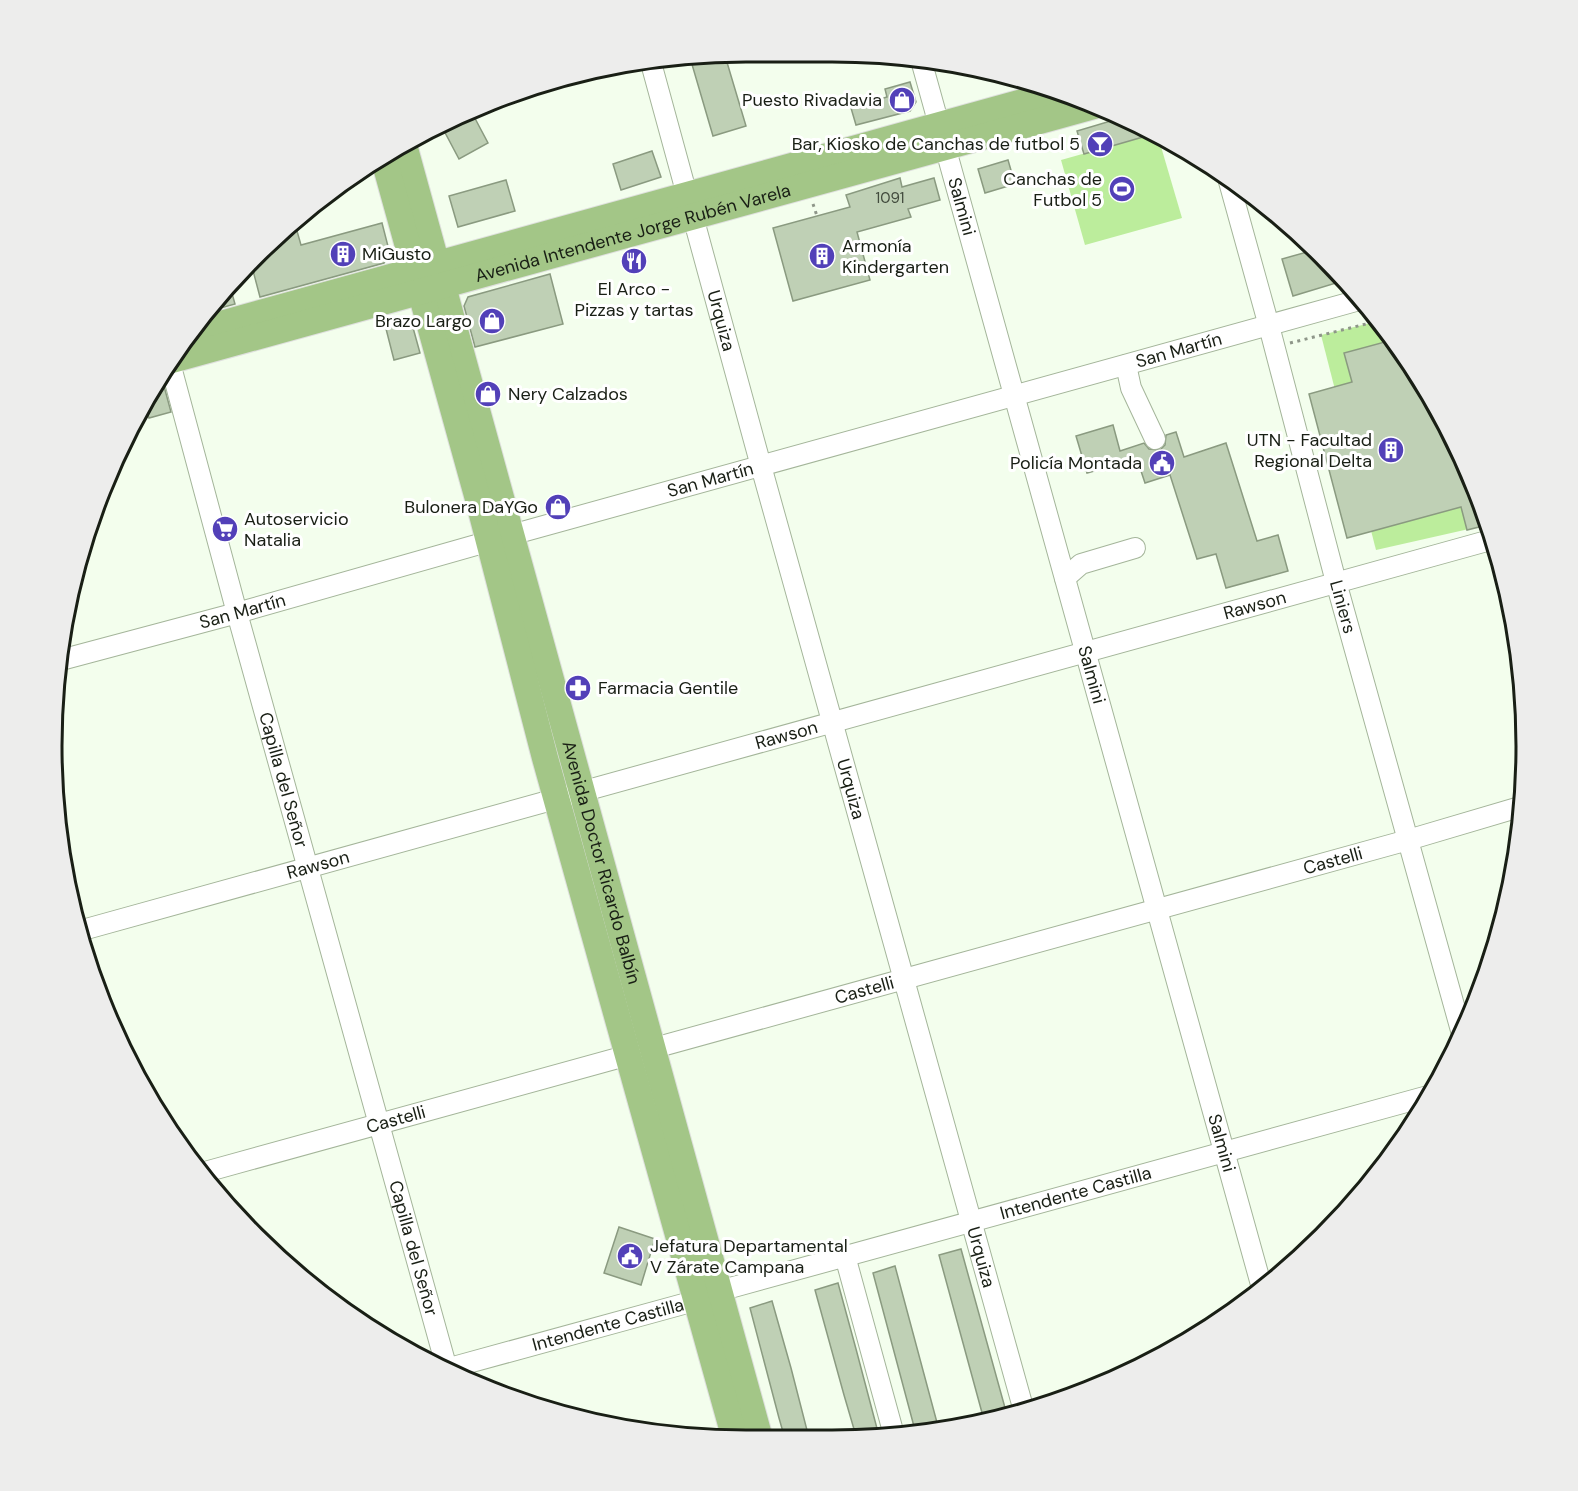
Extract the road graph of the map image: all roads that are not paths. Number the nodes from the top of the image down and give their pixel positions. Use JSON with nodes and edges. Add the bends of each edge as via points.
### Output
{"nodes":[{"id":1,"x":923,"y":67,"type":"edge"},
{"id":2,"x":652,"y":68,"type":"edge"},
{"id":3,"x":1047,"y":96,"type":"edge"},
{"id":4,"x":1079,"y":108,"type":"edge"},
{"id":5,"x":942,"y":136,"type":"junction"},
{"id":6,"x":405,"y":152,"type":"edge"},
{"id":7,"x":386,"y":164,"type":"edge"},
{"id":8,"x":1231,"y":190,"type":"edge"},
{"id":9,"x":691,"y":205,"type":"junction"},
{"id":10,"x":429,"y":277,"type":"junction"},
{"id":11,"x":1353,"y":302,"type":"edge"},
{"id":12,"x":1269,"y":326,"type":"junction"},
{"id":13,"x":203,"y":330,"type":"edge"},
{"id":14,"x":183,"y":357,"type":"edge"},
{"id":15,"x":1126,"y":365,"type":"junction"},
{"id":16,"x":173,"y":371,"type":"edge"},
{"id":17,"x":1014,"y":396,"type":"junction"},
{"id":18,"x":1155,"y":439,"type":"dead end"},
{"id":19,"x":761,"y":466,"type":"junction"},
{"id":20,"x":500,"y":538,"type":"junction"},
{"id":21,"x":1485,"y":542,"type":"edge"},
{"id":22,"x":1135,"y":548,"type":"dead end"},
{"id":23,"x":1065,"y":578,"type":"junction"},
{"id":24,"x":1336,"y":582,"type":"junction"},
{"id":25,"x":237,"y":613,"type":"junction"},
{"id":26,"x":1086,"y":652,"type":"junction"},
{"id":27,"x":67,"y":658,"type":"edge"},
{"id":28,"x":832,"y":723,"type":"junction"},
{"id":29,"x":582,"y":792,"type":"junction"},
{"id":30,"x":556,"y":799,"type":"junction"},
{"id":31,"x":1513,"y":809,"type":"edge"},
{"id":32,"x":1408,"y":840,"type":"junction"},
{"id":33,"x":308,"y":868,"type":"junction"},
{"id":34,"x":1157,"y":908,"type":"junction"},
{"id":35,"x":87,"y":929,"type":"edge"},
{"id":36,"x":903,"y":978,"type":"junction"},
{"id":37,"x":1458,"y":1020,"type":"edge"},
{"id":38,"x":640,"y":1051,"type":"junction"},
{"id":39,"x":1418,"y":1099,"type":"edge"},
{"id":40,"x":379,"y":1124,"type":"junction"},
{"id":41,"x":1225,"y":1152,"type":"junction"},
{"id":42,"x":210,"y":1171,"type":"edge"},
{"id":43,"x":971,"y":1222,"type":"junction"},
{"id":44,"x":845,"y":1256,"type":"junction"},
{"id":45,"x":1260,"y":1279,"type":"edge"},
{"id":46,"x":709,"y":1295,"type":"junction"},
{"id":47,"x":444,"y":1360,"type":"edge"},
{"id":48,"x":458,"y":1366,"type":"edge"},
{"id":49,"x":1022,"y":1402,"type":"edge"},
{"id":50,"x":892,"y":1427,"type":"edge"},
{"id":51,"x":733,"y":1429,"type":"edge"},
{"id":52,"x":756,"y":1430,"type":"edge"}],
"edges":[{"from":1,"to":5,"type":"street","name":"Salmini"},
{"from":2,"to":9,"type":"street","name":"Urquiza"},
{"from":3,"to":5,"type":"main road","name":"Avenida Intendente Jorge Rubén Varela"},
{"from":4,"to":5,"type":"main road","name":"Avenida Intendente Jorge Rubén Varela"},
{"from":5,"to":9,"type":"main road","name":"Avenida Intendente Jorge Rubén Varela"},
{"from":5,"to":17,"type":"street","name":"Salmini"},
{"from":6,"to":10,"type":"main road"},
{"from":7,"to":10,"type":"main road"},
{"from":8,"to":12,"type":"street","name":"Liniers"},
{"from":9,"to":10,"type":"main road","name":"Avenida Intendente Jorge Rubén Varela"},
{"from":9,"to":19,"type":"street","name":"Urquiza"},
{"from":10,"to":13,"type":"main road","name":"Avenida Intendente Jorge Rubén Varela"},
{"from":10,"to":14,"type":"main road","name":"Avenida Intendente Jorge Rubén Varela"},
{"from":10,"to":20,"type":"main road","name":"Avenida Doctor Ricardo Balbín"},
{"from":11,"to":12,"type":"street","name":"San Martín"},
{"from":12,"to":15,"type":"street","name":"San Martín"},
{"from":12,"to":24,"type":"street","name":"Liniers"},
{"from":15,"to":17,"type":"street","name":"San Martín"},
{"from":15,"to":18,"type":"street","via":[[1131,388]]},
{"from":16,"to":25,"type":"street","name":"Capilla del Señor"},
{"from":17,"to":19,"type":"street","name":"San Martín"},
{"from":17,"to":23,"type":"street","name":"Salmini"},
{"from":19,"to":20,"type":"street","name":"San Martín"},
{"from":19,"to":28,"type":"street","name":"Urquiza"},
{"from":20,"to":25,"type":"street","name":"San Martín"},
{"from":20,"to":29,"type":"main road","name":"Avenida Doctor Ricardo Balbín"},
{"from":20,"to":30,"type":"main road","name":"Avenida Doctor Ricardo Balbín"},
{"from":21,"to":24,"type":"street","name":"Rawson"},
{"from":22,"to":23,"type":"street","via":[[1081,564]]},
{"from":23,"to":26,"type":"street","name":"Salmini"},
{"from":24,"to":26,"type":"street","name":"Rawson"},
{"from":24,"to":32,"type":"street","name":"Liniers"},
{"from":25,"to":27,"type":"street","name":"San Martín"},
{"from":25,"to":33,"type":"street","name":"Capilla del Señor"},
{"from":26,"to":28,"type":"street","name":"Rawson"},
{"from":26,"to":34,"type":"street","name":"Salmini"},
{"from":28,"to":29,"type":"street","name":"Rawson"},
{"from":28,"to":36,"type":"street","name":"Urquiza"},
{"from":29,"to":30,"type":"street","name":"Rawson"},
{"from":29,"to":38,"type":"main road","name":"Avenida Doctor Ricardo Balbín"},
{"from":30,"to":33,"type":"street","name":"Rawson"},
{"from":30,"to":38,"type":"main road","name":"Avenida Doctor Ricardo Balbín"},
{"from":31,"to":32,"type":"street","name":"Castelli"},
{"from":32,"to":34,"type":"street","name":"Castelli"},
{"from":32,"to":37,"type":"street","name":"Liniers"},
{"from":33,"to":35,"type":"street","name":"Rawson"},
{"from":33,"to":40,"type":"street","name":"Capilla del Señor"},
{"from":34,"to":36,"type":"street","name":"Castelli"},
{"from":34,"to":41,"type":"street","name":"Salmini"},
{"from":36,"to":38,"type":"street","name":"Castelli"},
{"from":36,"to":43,"type":"street","name":"Urquiza"},
{"from":38,"to":40,"type":"street","name":"Castelli"},
{"from":38,"to":46,"type":"main road","name":"Avenida Doctor Ricardo Balbín"},
{"from":39,"to":41,"type":"street","name":"Intendente Castilla"},
{"from":40,"to":42,"type":"street","name":"Castelli"},
{"from":40,"to":47,"type":"street","name":"Capilla del Señor"},
{"from":41,"to":43,"type":"street","name":"Intendente Castilla"},
{"from":41,"to":45,"type":"street","name":"Salmini"},
{"from":43,"to":44,"type":"street","name":"Intendente Castilla"},
{"from":43,"to":49,"type":"street","name":"Urquiza"},
{"from":44,"to":46,"type":"street","name":"Intendente Castilla"},
{"from":44,"to":50,"type":"street"},
{"from":46,"to":48,"type":"street","name":"Intendente Castilla"},
{"from":46,"to":51,"type":"main road","name":"Avenida Doctor Ricardo Balbín"},
{"from":46,"to":52,"type":"main road","name":"Avenida Doctor Ricardo Balbín"}]}
